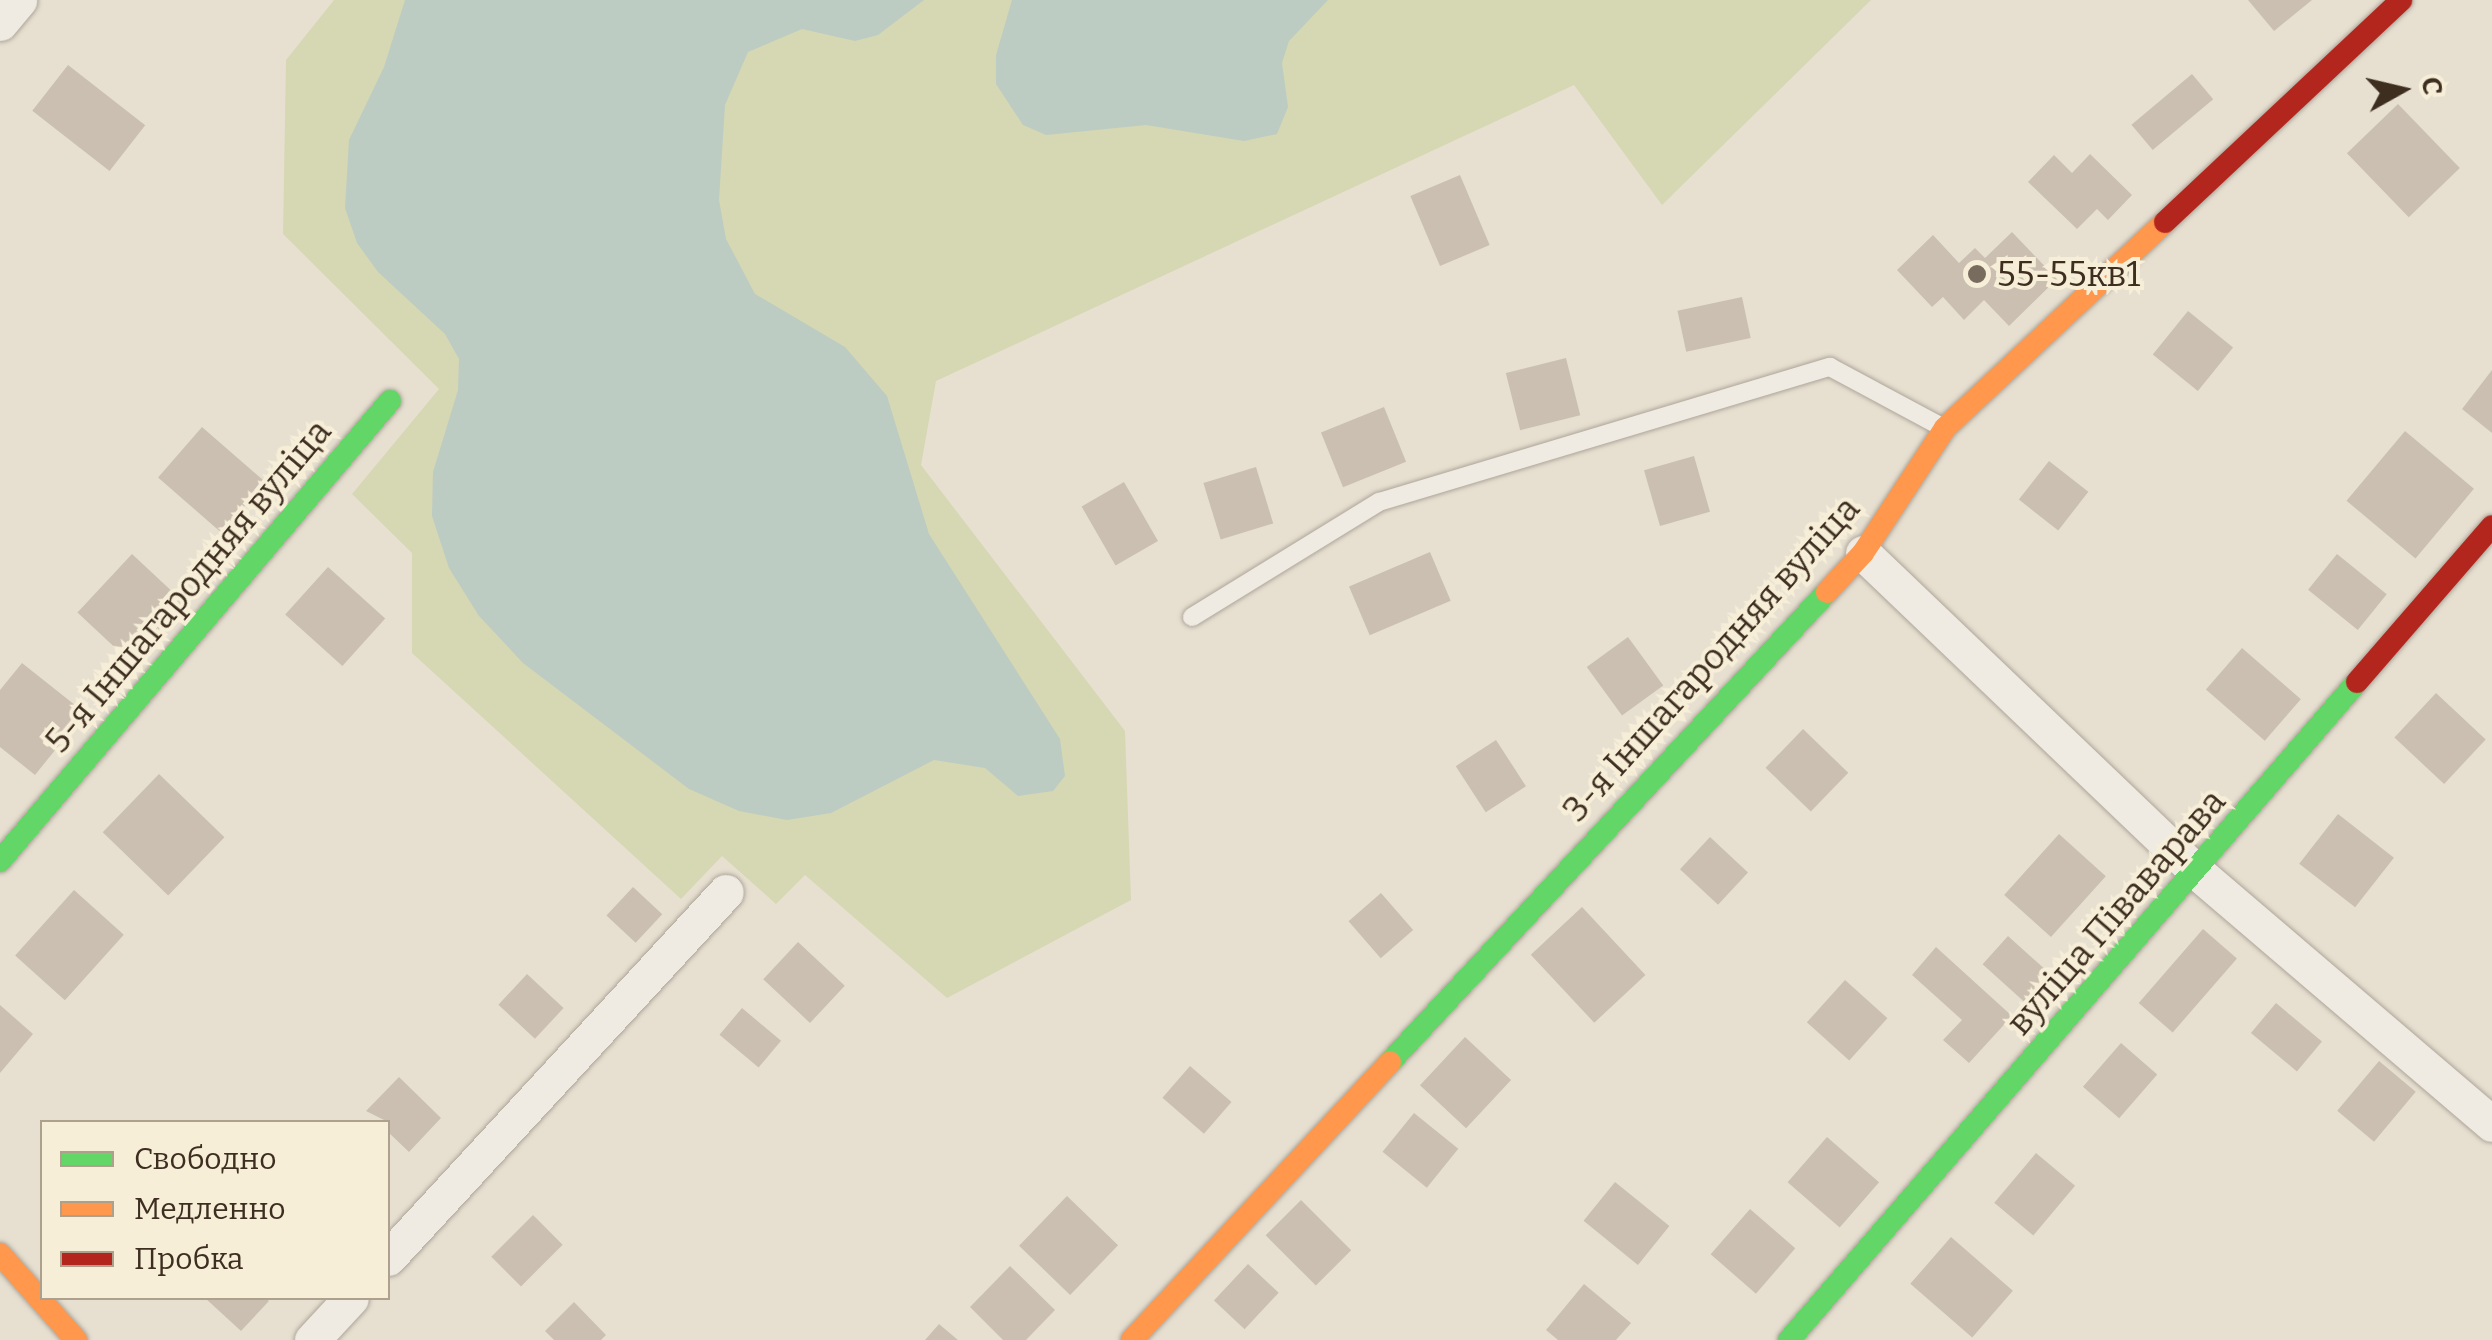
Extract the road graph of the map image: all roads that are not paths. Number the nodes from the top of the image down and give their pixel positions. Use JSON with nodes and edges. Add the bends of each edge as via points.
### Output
{"nodes":[{"id":1,"x":19,"y":0,"type":"edge"},
{"id":2,"x":2401,"y":0,"type":"edge"},
{"id":3,"x":0,"y":23,"type":"edge"},
{"id":4,"x":390,"y":401,"type":"dead end"},
{"id":5,"x":1945,"y":428,"type":"junction"},
{"id":6,"x":2492,"y":526,"type":"edge"},
{"id":7,"x":1863,"y":553,"type":"junction"},
{"id":8,"x":1192,"y":617,"type":"dead end"},
{"id":9,"x":0,"y":861,"type":"edge"},
{"id":10,"x":2197,"y":872,"type":"junction"},
{"id":11,"x":726,"y":892,"type":"dead end"},
{"id":12,"x":2492,"y":1124,"type":"edge"},
{"id":13,"x":0,"y":1254,"type":"edge"},
{"id":14,"x":390,"y":1256,"type":"edge"},
{"id":15,"x":40,"y":1299,"type":"edge"},
{"id":16,"x":41,"y":1300,"type":"edge"},
{"id":17,"x":349,"y":1300,"type":"edge"},
{"id":18,"x":76,"y":1340,"type":"edge"},
{"id":19,"x":312,"y":1340,"type":"edge"},
{"id":20,"x":1132,"y":1340,"type":"edge"},
{"id":21,"x":1788,"y":1340,"type":"edge"}],
"edges":[{"from":1,"to":3,"type":"street"},
{"from":2,"to":5,"type":"street","name":"3-я Іншагародняя вуліца"},
{"from":4,"to":9,"type":"street","name":"5-я Іншагародняя вуліца"},
{"from":5,"to":7,"type":"street","name":"3-я Іншагародняя вуліца"},
{"from":5,"to":8,"type":"lane","via":[[1830,367],[1379,502]]},
{"from":6,"to":10,"type":"street","name":"вуліца Піваварава"},
{"from":7,"to":10,"type":"street"},
{"from":7,"to":20,"type":"street","name":"3-я Іншагародняя вуліца"},
{"from":10,"to":12,"type":"street"},
{"from":10,"to":21,"type":"street","name":"вуліца Піваварава"},
{"from":11,"to":14,"type":"street"},
{"from":13,"to":15,"type":"street"},
{"from":16,"to":18,"type":"street"},
{"from":17,"to":19,"type":"street"}]}
